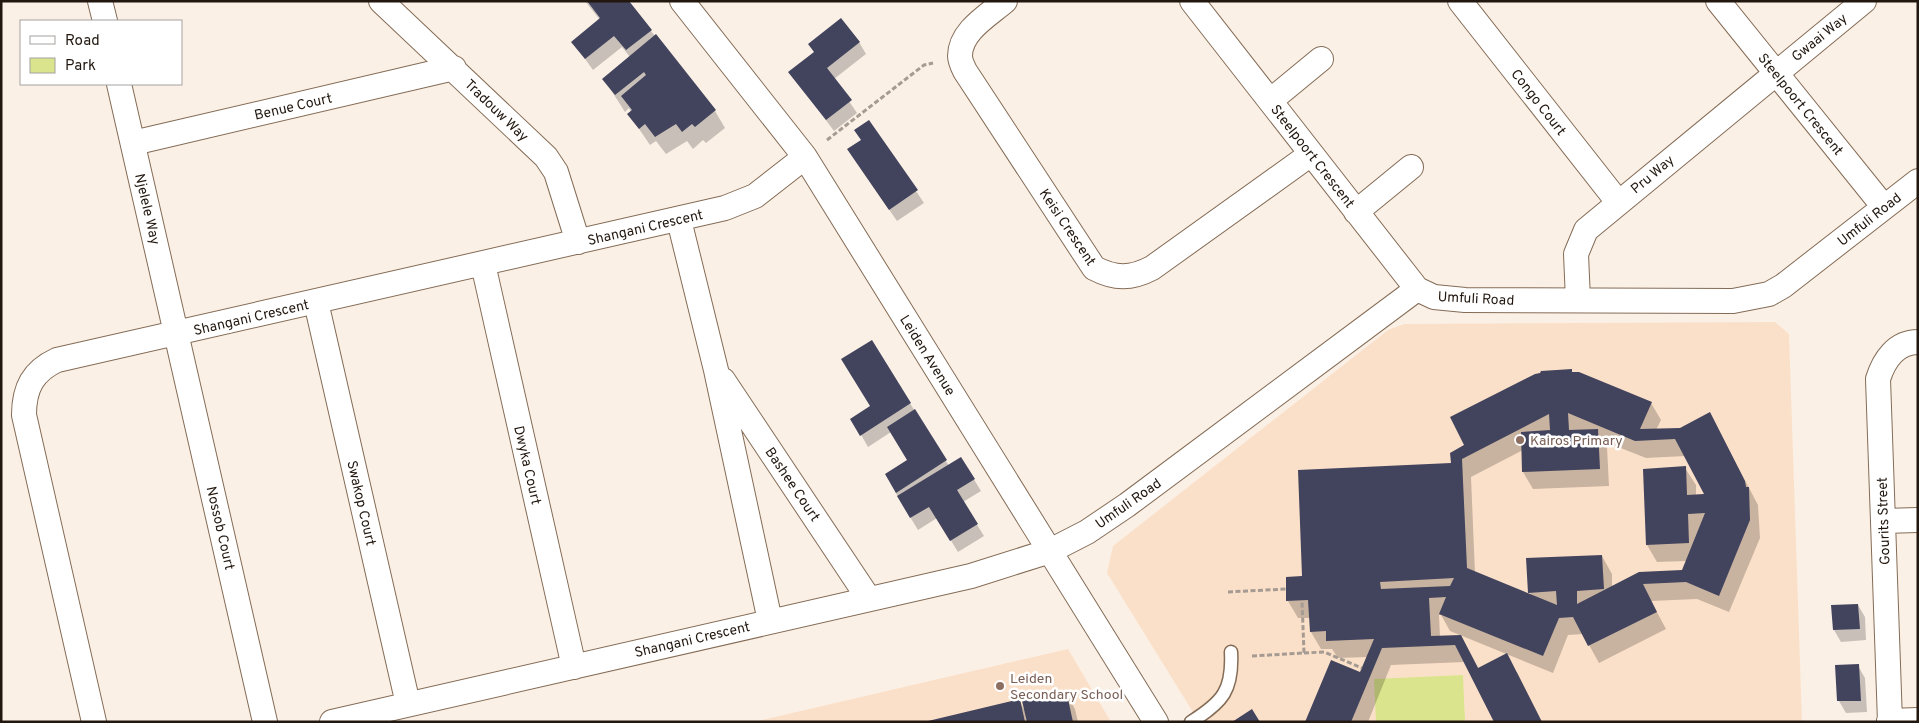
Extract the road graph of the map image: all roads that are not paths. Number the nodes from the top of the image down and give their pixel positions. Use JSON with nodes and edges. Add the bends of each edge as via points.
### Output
{"nodes":[{"id":1,"x":100,"y":1,"type":"edge"},
{"id":2,"x":381,"y":1,"type":"edge"},
{"id":3,"x":682,"y":1,"type":"edge"},
{"id":4,"x":1005,"y":1,"type":"edge"},
{"id":5,"x":1192,"y":1,"type":"edge"},
{"id":6,"x":1460,"y":1,"type":"edge"},
{"id":7,"x":1718,"y":1,"type":"edge"},
{"id":8,"x":1864,"y":1,"type":"edge"},
{"id":9,"x":105,"y":20,"type":"edge"},
{"id":10,"x":1320,"y":59,"type":"dead end"},
{"id":11,"x":454,"y":68,"type":"junction"},
{"id":12,"x":1774,"y":73,"type":"junction"},
{"id":13,"x":119,"y":85,"type":"edge"},
{"id":14,"x":1270,"y":101,"type":"junction"},
{"id":15,"x":133,"y":143,"type":"junction"},
{"id":16,"x":1311,"y":154,"type":"junction"},
{"id":17,"x":804,"y":157,"type":"junction"},
{"id":18,"x":1411,"y":167,"type":"dead end"},
{"id":19,"x":1918,"y":180,"type":"edge"},
{"id":20,"x":1618,"y":202,"type":"junction"},
{"id":21,"x":1884,"y":207,"type":"junction"},
{"id":22,"x":1356,"y":212,"type":"junction"},
{"id":23,"x":679,"y":220,"type":"junction"},
{"id":24,"x":578,"y":242,"type":"junction"},
{"id":25,"x":483,"y":264,"type":"junction"},
{"id":26,"x":1416,"y":289,"type":"junction"},
{"id":27,"x":1578,"y":300,"type":"junction"},
{"id":28,"x":316,"y":302,"type":"junction"},
{"id":29,"x":176,"y":334,"type":"junction"},
{"id":30,"x":1918,"y":342,"type":"edge"},
{"id":31,"x":716,"y":370,"type":"junction"},
{"id":32,"x":1918,"y":520,"type":"edge"},
{"id":33,"x":1883,"y":521,"type":"junction"},
{"id":34,"x":1050,"y":551,"type":"junction"},
{"id":35,"x":870,"y":599,"type":"junction"},
{"id":36,"x":770,"y":621,"type":"junction"},
{"id":37,"x":1231,"y":654,"type":"road end"},
{"id":38,"x":574,"y":666,"type":"junction"},
{"id":39,"x":408,"y":704,"type":"junction"},
{"id":40,"x":1918,"y":720,"type":"edge"},
{"id":41,"x":94,"y":722,"type":"edge"},
{"id":42,"x":265,"y":722,"type":"edge"},
{"id":43,"x":332,"y":722,"type":"edge"},
{"id":44,"x":1156,"y":722,"type":"edge"},
{"id":45,"x":1191,"y":722,"type":"edge"},
{"id":46,"x":1890,"y":722,"type":"edge"}],
"edges":[{"from":1,"to":9,"type":"street"},
{"from":2,"to":11,"type":"street","name":"Tradouw Way"},
{"from":3,"to":17,"type":"street","name":"Leiden Avenue"},
{"from":4,"to":16,"type":"street","name":"Keisi Crescent","via":[[975,26],[966,39],[960,57],[965,71],[1094,268],[1107,275],[1138,276],[1152,268]]},
{"from":5,"to":14,"type":"street","name":"Steelpoort Crescent"},
{"from":6,"to":20,"type":"street","name":"Congo Court"},
{"from":7,"to":12,"type":"street","name":"Steelpoort Crescent"},
{"from":8,"to":12,"type":"street","name":"Gwaai Way"},
{"from":10,"to":14,"type":"street","name":"Steelpoort Crescent"},
{"from":11,"to":15,"type":"street","name":"Benue Court"},
{"from":11,"to":24,"type":"street","name":"Tradouw Way","via":[[546,158],[556,172]]},
{"from":12,"to":20,"type":"street","name":"Pru Way"},
{"from":12,"to":21,"type":"street","name":"Steelpoort Crescent"},
{"from":13,"to":15,"type":"street","name":"Njelele Way"},
{"from":14,"to":16,"type":"street","name":"Steelpoort Crescent"},
{"from":15,"to":29,"type":"street","name":"Njelele Way"},
{"from":16,"to":22,"type":"street","name":"Steelpoort Crescent"},
{"from":17,"to":23,"type":"street","name":"Shangani Crescent","via":[[755,196]]},
{"from":17,"to":34,"type":"street","name":"Leiden Avenue"},
{"from":18,"to":22,"type":"street","name":"Steelpoort Crescent"},
{"from":19,"to":21,"type":"street","name":"Umfuli Road"},
{"from":20,"to":27,"type":"street","name":"Pru Way","via":[[1581,238],[1576,254]]},
{"from":21,"to":27,"type":"street","name":"Umfuli Road","via":[[1769,294],[1733,301]]},
{"from":22,"to":26,"type":"street","name":"Steelpoort Crescent"},
{"from":23,"to":24,"type":"street","name":"Shangani Crescent"},
{"from":23,"to":31,"type":"street","name":"Bashee Court"},
{"from":24,"to":25,"type":"street","name":"Shangani Crescent"},
{"from":25,"to":28,"type":"street","name":"Shangani Crescent"},
{"from":25,"to":38,"type":"street","name":"Dwyka Court"},
{"from":26,"to":27,"type":"street","name":"Umfuli Road","via":[[1434,297],[1465,300]]},
{"from":26,"to":34,"type":"street","name":"Umfuli Road","via":[[1127,505],[1087,532]]},
{"from":28,"to":29,"type":"street","name":"Shangani Crescent"},
{"from":28,"to":39,"type":"street","name":"Swakop Court"},
{"from":29,"to":41,"type":"street","name":"Shangani Crescent","via":[[57,360],[36,374],[24,400],[24,415]]},
{"from":29,"to":42,"type":"street","name":"Nossob Court"},
{"from":30,"to":33,"type":"street","name":"Gourits Street","via":[[1896,350],[1882,367],[1878,379]]},
{"from":31,"to":35,"type":"street","name":"Bashee Court"},
{"from":31,"to":36,"type":"street","name":"Bashee Court"},
{"from":32,"to":33,"type":"street"},
{"from":33,"to":46,"type":"street","name":"Gourits Street"},
{"from":34,"to":35,"type":"street","name":"Shangani Crescent","via":[[971,576]]},
{"from":34,"to":44,"type":"street","name":"Leiden Avenue"},
{"from":35,"to":36,"type":"street","name":"Shangani Crescent"},
{"from":36,"to":38,"type":"street","name":"Shangani Crescent"},
{"from":37,"to":45,"type":"lane","via":[[1230,682],[1220,701]]},
{"from":38,"to":39,"type":"street","name":"Shangani Crescent"},
{"from":39,"to":43,"type":"street","name":"Shangani Crescent"},
{"from":40,"to":46,"type":"street"}]}
